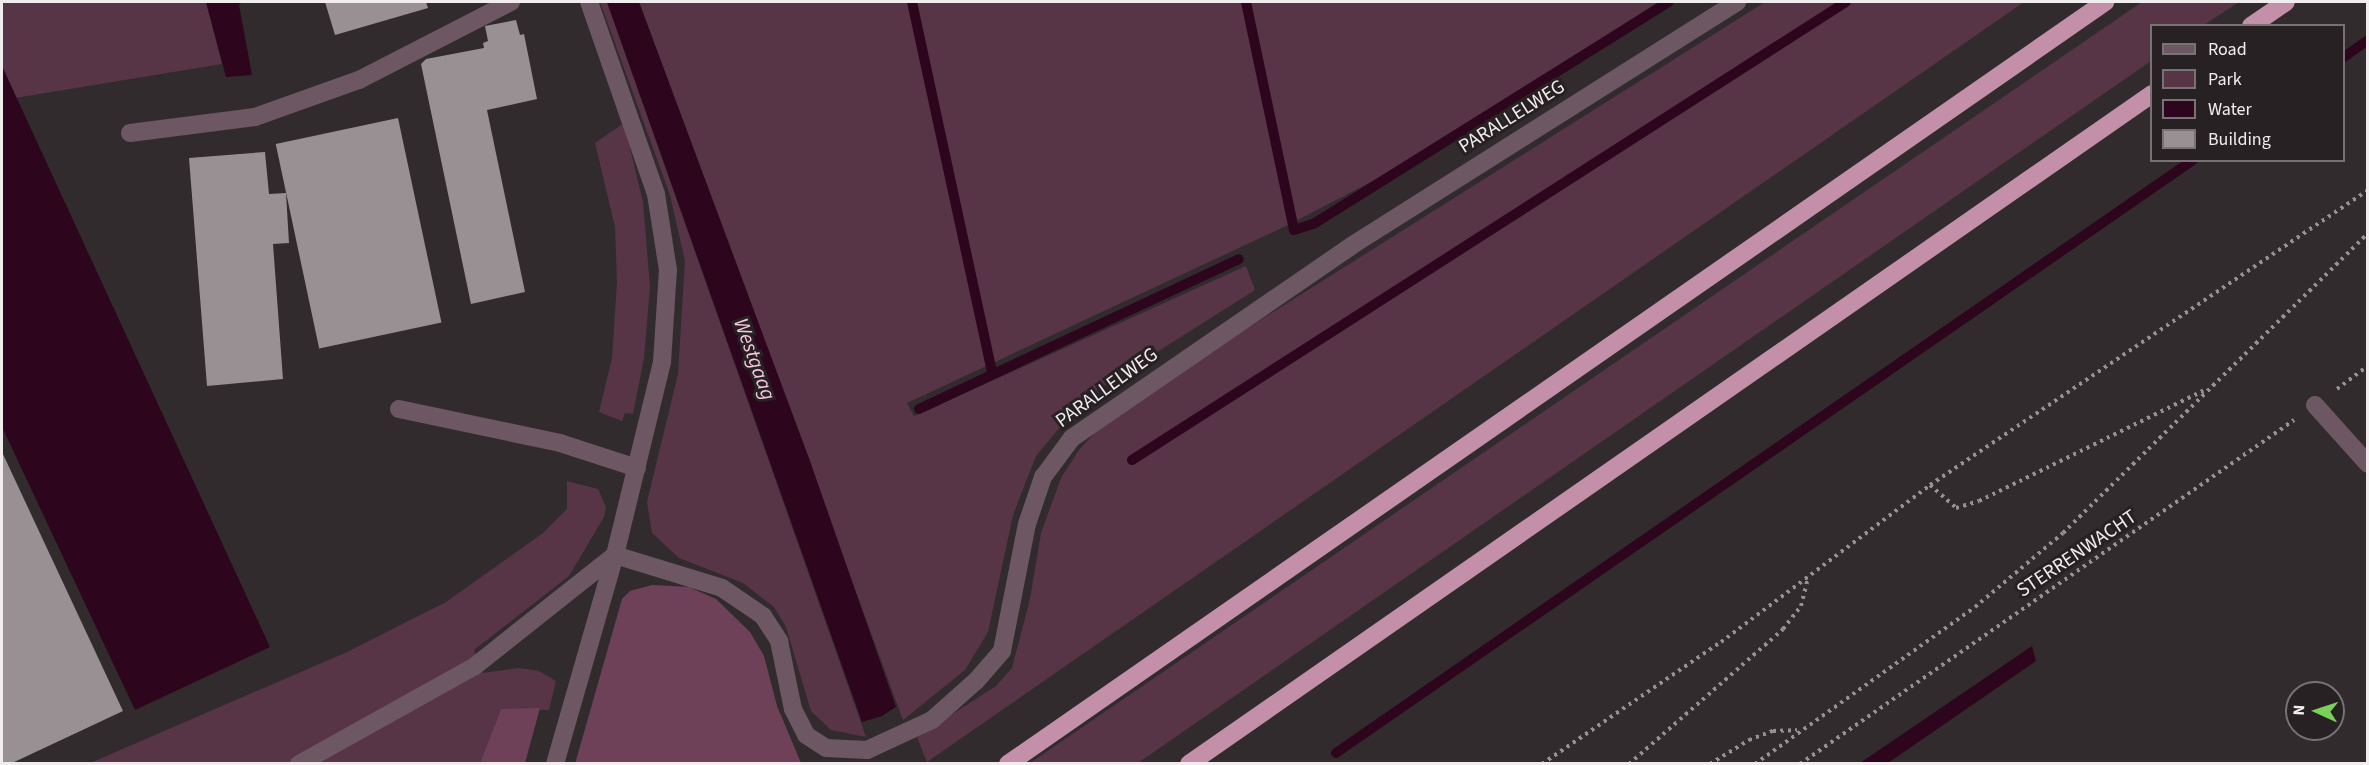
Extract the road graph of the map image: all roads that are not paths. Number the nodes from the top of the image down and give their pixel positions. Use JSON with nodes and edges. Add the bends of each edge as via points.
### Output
{"nodes":[{"id":1,"x":511,"y":2,"type":"edge"},
{"id":2,"x":589,"y":2,"type":"edge"},
{"id":3,"x":1737,"y":2,"type":"edge"},
{"id":4,"x":2105,"y":2,"type":"edge"},
{"id":5,"x":2286,"y":2,"type":"edge"},
{"id":6,"x":2254,"y":24,"type":"edge"},
{"id":7,"x":2150,"y":95,"type":"edge"},
{"id":8,"x":130,"y":133,"type":"dead end"},
{"id":9,"x":2315,"y":405,"type":"road end"},
{"id":10,"x":399,"y":409,"type":"dead end"},
{"id":11,"x":2367,"y":464,"type":"edge"},
{"id":12,"x":637,"y":468,"type":"junction"},
{"id":13,"x":615,"y":555,"type":"junction"},
{"id":14,"x":299,"y":764,"type":"edge"},
{"id":15,"x":555,"y":764,"type":"edge"},
{"id":16,"x":1008,"y":764,"type":"edge"},
{"id":17,"x":1189,"y":764,"type":"edge"}],
"edges":[{"from":1,"to":8,"type":"street","via":[[359,80],[255,117]]},
{"from":2,"to":12,"type":"street","via":[[656,194],[668,270],[662,362]]},
{"from":3,"to":13,"type":"street","name":"PARALLELWEG","via":[[1351,246],[1072,438],[1043,477],[1027,524],[1002,651],[976,681],[932,720],[867,750],[826,748],[806,735],[793,710],[779,641],[763,616],[722,588]]},
{"from":4,"to":16,"type":"highway"},
{"from":5,"to":6,"type":"highway"},
{"from":7,"to":17,"type":"highway"},
{"from":9,"to":11,"type":"street"},
{"from":10,"to":12,"type":"street","via":[[560,443]]},
{"from":12,"to":13,"type":"street"},
{"from":13,"to":14,"type":"street","via":[[475,666]]},
{"from":13,"to":15,"type":"street"}]}
